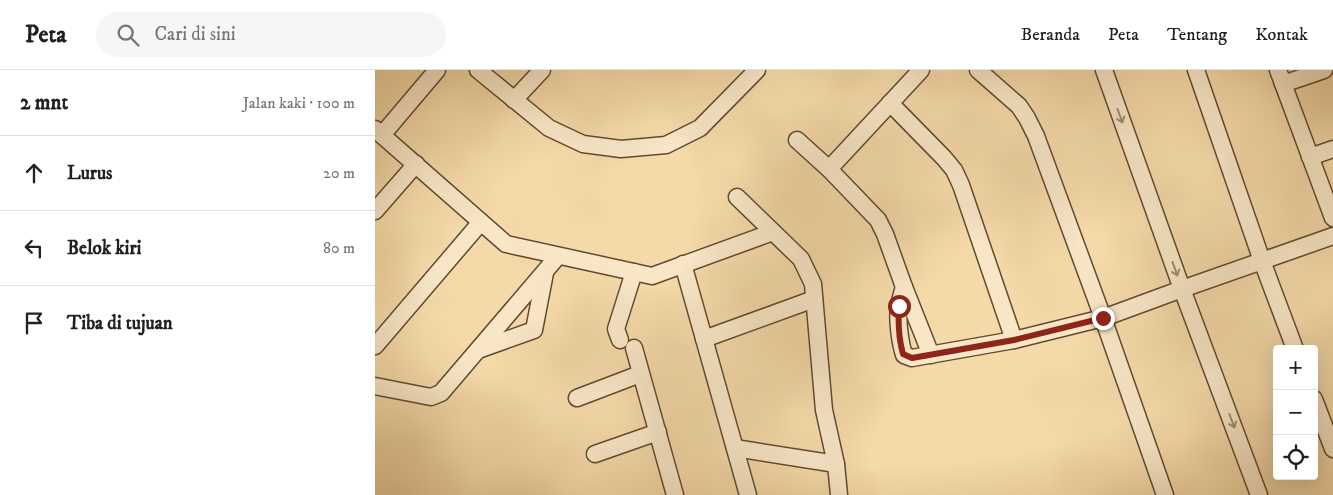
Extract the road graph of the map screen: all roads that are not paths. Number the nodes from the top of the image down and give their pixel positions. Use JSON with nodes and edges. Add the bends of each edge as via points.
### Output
{"nodes":[{"id":1,"x":437,"y":70,"type":"edge"},
{"id":2,"x":478,"y":70,"type":"edge"},
{"id":3,"x":542,"y":70,"type":"edge"},
{"id":4,"x":757,"y":70,"type":"edge"},
{"id":5,"x":921,"y":70,"type":"edge"},
{"id":6,"x":978,"y":70,"type":"edge"},
{"id":7,"x":1104,"y":70,"type":"edge"},
{"id":8,"x":1196,"y":70,"type":"edge"},
{"id":9,"x":1324,"y":70,"type":"edge"},
{"id":10,"x":1281,"y":77,"type":"edge"},
{"id":11,"x":514,"y":100,"type":"junction"},
{"id":12,"x":890,"y":103,"type":"junction"},
{"id":13,"x":379,"y":132,"type":"edge"},
{"id":14,"x":797,"y":140,"type":"dead end"},
{"id":15,"x":1333,"y":149,"type":"edge"},
{"id":16,"x":1310,"y":157,"type":"junction"},
{"id":17,"x":416,"y":164,"type":"junction"},
{"id":18,"x":829,"y":169,"type":"junction"},
{"id":19,"x":737,"y":197,"type":"dead end"},
{"id":20,"x":375,"y":211,"type":"edge"},
{"id":21,"x":1333,"y":218,"type":"edge"},
{"id":22,"x":481,"y":222,"type":"junction"},
{"id":23,"x":773,"y":232,"type":"junction"},
{"id":24,"x":1333,"y":236,"type":"edge"},
{"id":25,"x":558,"y":256,"type":"junction"},
{"id":26,"x":1262,"y":261,"type":"junction"},
{"id":27,"x":683,"y":264,"type":"junction"},
{"id":28,"x":545,"y":270,"type":"junction"},
{"id":29,"x":634,"y":272,"type":"junction"},
{"id":30,"x":904,"y":287,"type":"junction"},
{"id":31,"x":1182,"y":289,"type":"junction"},
{"id":32,"x":814,"y":299,"type":"junction"},
{"id":33,"x":1103,"y":318,"type":"junction"},
{"id":34,"x":704,"y":339,"type":"junction"},
{"id":35,"x":1014,"y":340,"type":"junction"},
{"id":36,"x":1294,"y":345,"type":"edge"},
{"id":37,"x":375,"y":346,"type":"edge"},
{"id":38,"x":477,"y":351,"type":"junction"},
{"id":39,"x":931,"y":355,"type":"junction"},
{"id":40,"x":640,"y":374,"type":"junction"},
{"id":41,"x":375,"y":386,"type":"edge"},
{"id":42,"x":577,"y":398,"type":"dead end"},
{"id":43,"x":1318,"y":410,"type":"edge"},
{"id":44,"x":658,"y":432,"type":"junction"},
{"id":45,"x":735,"y":448,"type":"junction"},
{"id":46,"x":1333,"y":449,"type":"edge"},
{"id":47,"x":595,"y":454,"type":"dead end"},
{"id":48,"x":836,"y":464,"type":"junction"},
{"id":49,"x":675,"y":495,"type":"edge"},
{"id":50,"x":748,"y":495,"type":"edge"},
{"id":51,"x":839,"y":495,"type":"edge"},
{"id":52,"x":1165,"y":495,"type":"edge"},
{"id":53,"x":1259,"y":495,"type":"edge"}],
"edges":[{"from":1,"to":13,"type":"street"},
{"from":2,"to":11,"type":"street"},
{"from":3,"to":11,"type":"street"},
{"from":4,"to":11,"type":"street","via":[[700,128],[666,145],[621,149],[583,144],[549,128]]},
{"from":5,"to":12,"type":"street"},
{"from":6,"to":33,"type":"street","via":[[1019,106],[1027,118]]},
{"from":7,"to":31,"type":"street","one_way":true},
{"from":8,"to":26,"type":"street"},
{"from":9,"to":10,"type":"street"},
{"from":10,"to":16,"type":"street"},
{"from":12,"to":18,"type":"street"},
{"from":12,"to":35,"type":"street","via":[[954,170]]},
{"from":13,"to":17,"type":"street"},
{"from":14,"to":18,"type":"street"},
{"from":15,"to":16,"type":"street"},
{"from":16,"to":21,"type":"street"},
{"from":17,"to":20,"type":"street"},
{"from":17,"to":22,"type":"street"},
{"from":18,"to":30,"type":"street","via":[[878,220]]},
{"from":19,"to":23,"type":"street"},
{"from":22,"to":25,"type":"street","via":[[507,244]]},
{"from":22,"to":37,"type":"street"},
{"from":23,"to":27,"type":"street"},
{"from":23,"to":32,"type":"street","via":[[801,259],[813,284]]},
{"from":24,"to":26,"type":"street"},
{"from":25,"to":28,"type":"street"},
{"from":25,"to":29,"type":"street"},
{"from":26,"to":31,"type":"street"},
{"from":26,"to":36,"type":"street"},
{"from":27,"to":29,"type":"street","via":[[652,276]]},
{"from":27,"to":34,"type":"street"},
{"from":28,"to":38,"type":"street"},
{"from":28,"to":38,"type":"street","via":[[534,330]]},
{"from":29,"to":40,"type":"street","via":[[616,329],[627,344]]},
{"from":30,"to":39,"type":"street"},
{"from":30,"to":39,"type":"street","via":[[898,314],[903,354],[912,358]]},
{"from":31,"to":33,"type":"street"},
{"from":31,"to":53,"type":"street","one_way":true},
{"from":32,"to":34,"type":"street"},
{"from":32,"to":48,"type":"street","via":[[825,410]]},
{"from":33,"to":35,"type":"street"},
{"from":33,"to":52,"type":"street"},
{"from":34,"to":45,"type":"street"},
{"from":35,"to":39,"type":"street"},
{"from":38,"to":41,"type":"street","via":[[441,393],[431,397]]},
{"from":40,"to":42,"type":"street"},
{"from":40,"to":44,"type":"street"},
{"from":43,"to":46,"type":"street"},
{"from":44,"to":47,"type":"street"},
{"from":44,"to":49,"type":"street"},
{"from":45,"to":48,"type":"street"},
{"from":45,"to":50,"type":"street"},
{"from":48,"to":51,"type":"street"}]}
